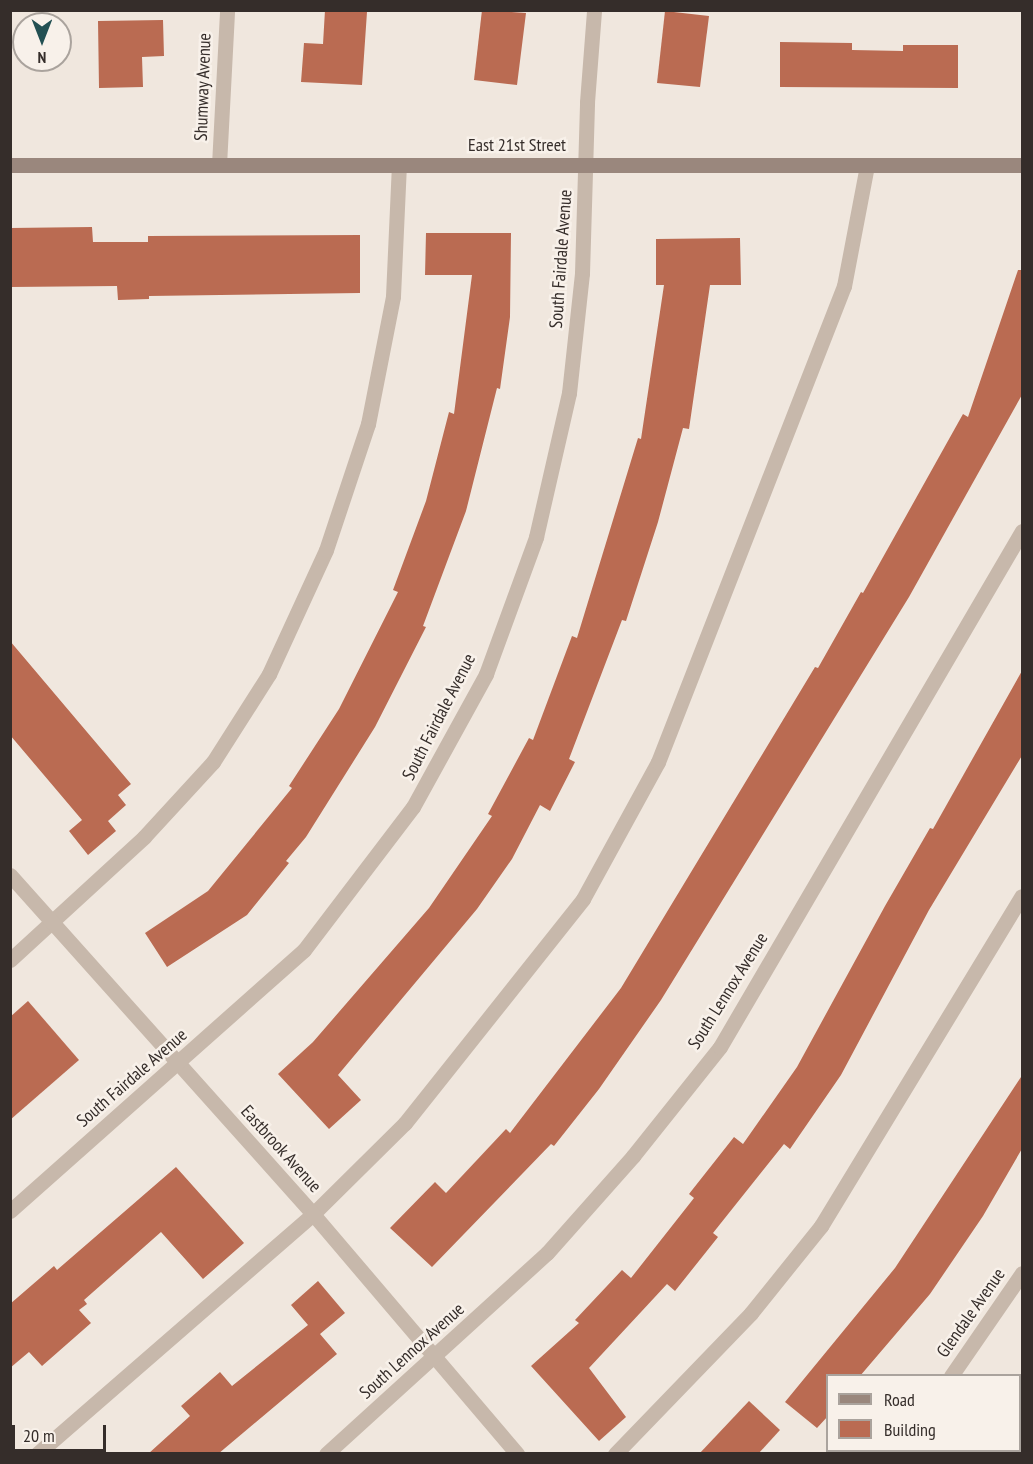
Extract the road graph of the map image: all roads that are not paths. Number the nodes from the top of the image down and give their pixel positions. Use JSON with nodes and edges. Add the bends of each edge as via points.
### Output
{"nodes":[{"id":1,"x":227,"y":10,"type":"edge"},
{"id":2,"x":594,"y":10,"type":"edge"},
{"id":3,"x":10,"y":165,"type":"edge"},
{"id":4,"x":219,"y":165,"type":"junction"},
{"id":5,"x":399,"y":165,"type":"junction"},
{"id":6,"x":586,"y":165,"type":"junction"},
{"id":7,"x":867,"y":165,"type":"junction"},
{"id":8,"x":1023,"y":165,"type":"edge"},
{"id":9,"x":1023,"y":531,"type":"edge"},
{"id":10,"x":10,"y":875,"type":"edge"},
{"id":11,"x":1023,"y":896,"type":"edge"},
{"id":12,"x":53,"y":923,"type":"junction"},
{"id":13,"x":10,"y":960,"type":"edge"},
{"id":14,"x":178,"y":1063,"type":"junction"},
{"id":15,"x":10,"y":1211,"type":"edge"},
{"id":16,"x":312,"y":1214,"type":"junction"},
{"id":17,"x":1023,"y":1273,"type":"edge"},
{"id":18,"x":435,"y":1358,"type":"junction"},
{"id":19,"x":952,"y":1374,"type":"edge"},
{"id":20,"x":37,"y":1454,"type":"edge"},
{"id":21,"x":326,"y":1454,"type":"edge"},
{"id":22,"x":517,"y":1454,"type":"edge"},
{"id":23,"x":615,"y":1454,"type":"edge"}],
"edges":[{"from":1,"to":4,"type":"street","name":"Shumway Avenue"},
{"from":2,"to":6,"type":"street","name":"South Fairdale Avenue"},
{"from":3,"to":4,"type":"street","name":"East 21st Street"},
{"from":4,"to":5,"type":"street","name":"East 21st Street"},
{"from":5,"to":6,"type":"street","name":"East 21st Street"},
{"from":5,"to":12,"type":"street","via":[[393,296],[368,424],[326,550],[268,674],[213,762],[144,837]]},
{"from":6,"to":7,"type":"street","name":"East 21st Street"},
{"from":6,"to":14,"type":"street","name":"South Fairdale Avenue","via":[[582,273],[569,393],[536,537],[486,674],[413,807],[304,950]]},
{"from":7,"to":8,"type":"street","name":"East 21st Street"},
{"from":7,"to":16,"type":"street","via":[[844,286],[658,762],[583,899],[405,1123]]},
{"from":9,"to":18,"type":"street","name":"South Lennox Avenue","via":[[720,1047],[633,1156],[547,1253]]},
{"from":10,"to":12,"type":"street","name":"Eastbrook Avenue"},
{"from":11,"to":23,"type":"street","via":[[821,1226],[751,1313]]},
{"from":12,"to":13,"type":"street"},
{"from":12,"to":14,"type":"street","name":"Eastbrook Avenue"},
{"from":14,"to":15,"type":"street","name":"South Fairdale Avenue"},
{"from":14,"to":16,"type":"street","name":"Eastbrook Avenue"},
{"from":16,"to":18,"type":"street","name":"Eastbrook Avenue"},
{"from":16,"to":20,"type":"street"},
{"from":17,"to":19,"type":"street","name":"Glendale Avenue"},
{"from":18,"to":21,"type":"street","name":"South Lennox Avenue"},
{"from":18,"to":22,"type":"street","name":"Eastbrook Avenue"}]}
